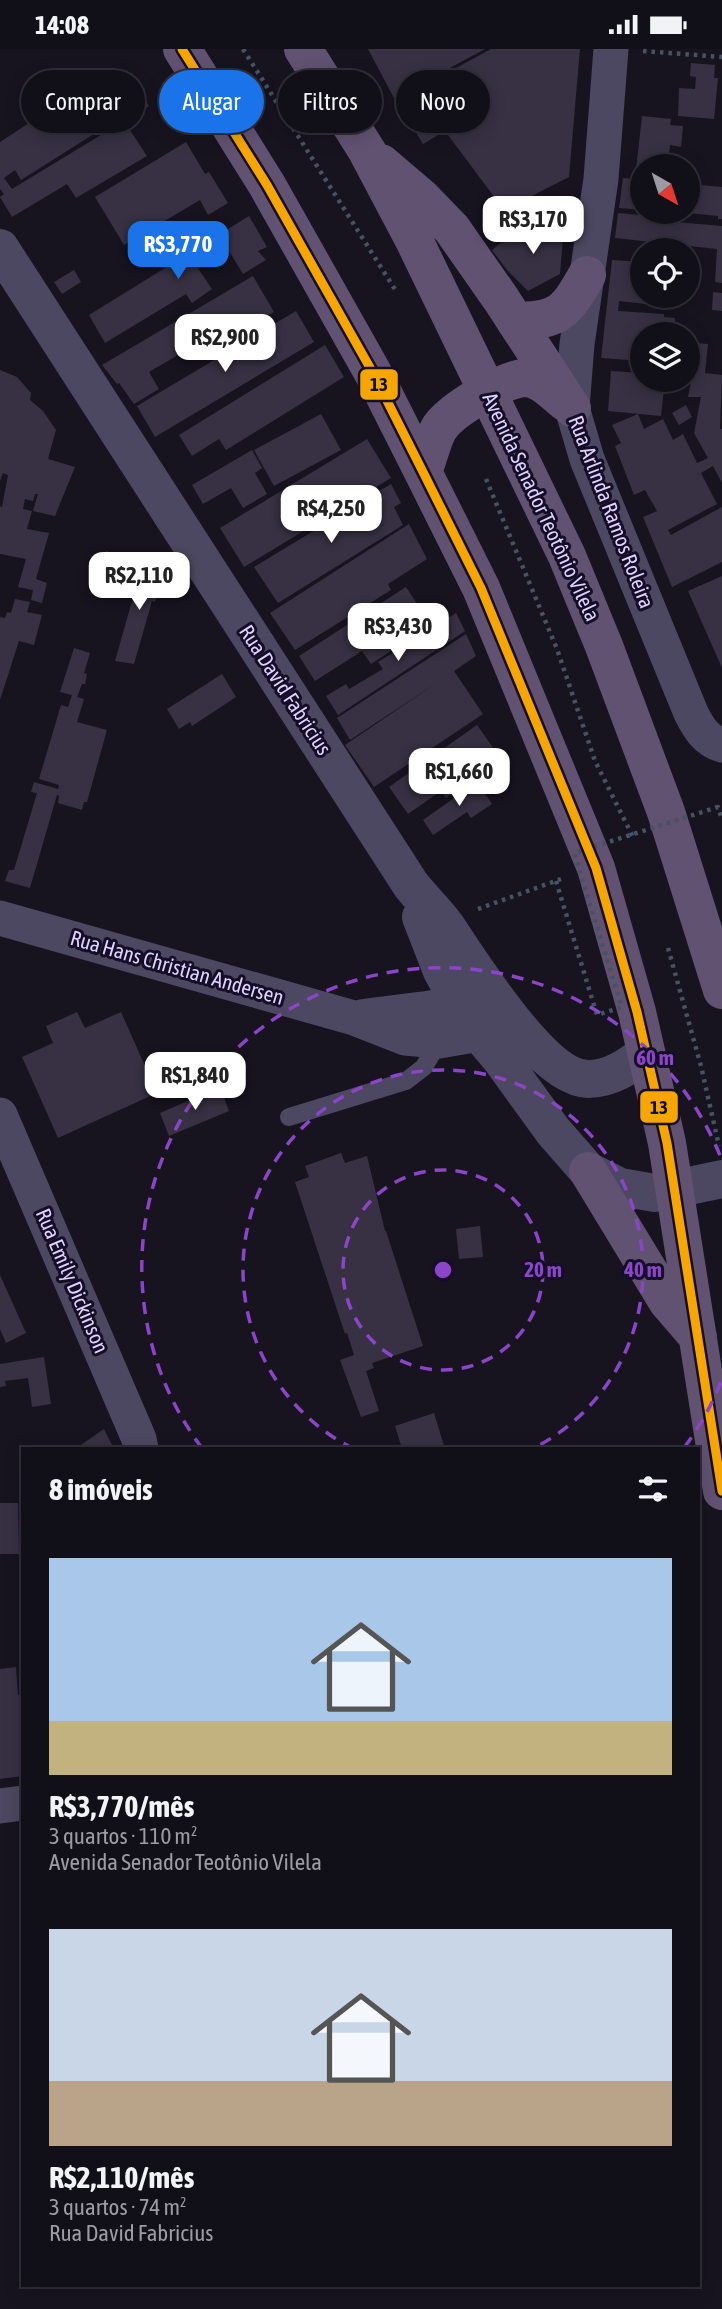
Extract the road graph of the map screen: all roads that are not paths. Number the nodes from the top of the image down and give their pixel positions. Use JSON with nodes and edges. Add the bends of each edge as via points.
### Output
{"nodes":[{"id":1,"x":182,"y":49,"type":"edge"},
{"id":2,"x":303,"y":49,"type":"edge"},
{"id":3,"x":622,"y":50,"type":"edge"},
{"id":4,"x":367,"y":151,"type":"junction"},
{"id":5,"x":6,"y":270,"type":"edge"},
{"id":6,"x":587,"y":275,"type":"junction"},
{"id":7,"x":515,"y":321,"type":"junction"},
{"id":8,"x":488,"y":391,"type":"junction"},
{"id":9,"x":572,"y":408,"type":"junction"},
{"id":10,"x":423,"y":472,"type":"junction"},
{"id":11,"x":722,"y":745,"type":"edge"},
{"id":12,"x":411,"y":885,"type":"junction"},
{"id":13,"x":0,"y":918,"type":"edge"},
{"id":14,"x":722,"y":990,"type":"edge"},
{"id":15,"x":486,"y":1013,"type":"junction"},
{"id":16,"x":354,"y":1018,"type":"junction"},
{"id":17,"x":439,"y":1041,"type":"junction"},
{"id":18,"x":646,"y":1053,"type":"junction"},
{"id":19,"x":0,"y":1115,"type":"edge"},
{"id":20,"x":289,"y":1117,"type":"dead end"},
{"id":21,"x":588,"y":1171,"type":"junction"},
{"id":22,"x":722,"y":1179,"type":"edge"},
{"id":23,"x":676,"y":1189,"type":"junction"},
{"id":24,"x":698,"y":1337,"type":"junction"},
{"id":25,"x":140,"y":1447,"type":"edge"},
{"id":26,"x":712,"y":1472,"type":"edge"},
{"id":27,"x":21,"y":1803,"type":"edge"},
{"id":28,"x":0,"y":1806,"type":"edge"}],
"edges":[{"from":1,"to":10,"type":"main road","via":[[267,185]]},
{"from":2,"to":4,"type":"main road","name":"Avenida Senador Teotônio Vilela"},
{"from":3,"to":6,"type":"street","name":"Rua Arlinda Ramos Roleira"},
{"from":4,"to":7,"type":"main road","via":[[452,229]]},
{"from":4,"to":8,"type":"main road","name":"Avenida Senador Teotônio Vilela"},
{"from":5,"to":12,"type":"street","name":"Rua David Fabricius"},
{"from":6,"to":7,"type":"main road","via":[[560,313],[540,321]]},
{"from":6,"to":9,"type":"street","name":"Rua Arlinda Ramos Roleira"},
{"from":7,"to":9,"type":"main road"},
{"from":8,"to":9,"type":"main road","via":[[525,378],[543,384]]},
{"from":8,"to":10,"type":"main road","via":[[440,427]]},
{"from":8,"to":14,"type":"main road","name":"Avenida Senador Teotônio Vilela","via":[[567,556],[604,646],[666,813]]},
{"from":9,"to":11,"type":"street","name":"Rua Arlinda Ramos Roleira","via":[[587,459],[691,713],[699,729]]},
{"from":10,"to":18,"type":"main road","via":[[481,589],[596,868]]},
{"from":12,"to":15,"type":"street","name":"Rua David Fabricius","via":[[469,962]]},
{"from":12,"to":15,"type":"street","name":"Rua David Fabricius","via":[[442,971]]},
{"from":13,"to":16,"type":"street","name":"Rua Hans Christian Andersen"},
{"from":15,"to":16,"type":"street","name":"Rua Hans Christian Andersen","via":[[417,1011]]},
{"from":15,"to":17,"type":"street","name":"Rua Hans Christian Andersen"},
{"from":15,"to":18,"type":"street","name":"Rua David Fabricius","via":[[574,1077],[614,1074]]},
{"from":15,"to":21,"type":"street","name":"Rua David Fabricius","via":[[501,1059]]},
{"from":16,"to":17,"type":"street","name":"Rua Hans Christian Andersen","via":[[405,1038]]},
{"from":17,"to":20,"type":"lane","via":[[424,1067],[406,1081]]},
{"from":18,"to":23,"type":"main road"},
{"from":19,"to":25,"type":"street","name":"Rua Emily Dickinson"},
{"from":21,"to":23,"type":"street","name":"Rua David Fabricius","via":[[640,1192]]},
{"from":21,"to":24,"type":"main road","via":[[667,1301]]},
{"from":22,"to":23,"type":"street","name":"Rua David Fabricius"},
{"from":23,"to":24,"type":"main road"},
{"from":24,"to":26,"type":"main road"},
{"from":27,"to":28,"type":"street"}]}
